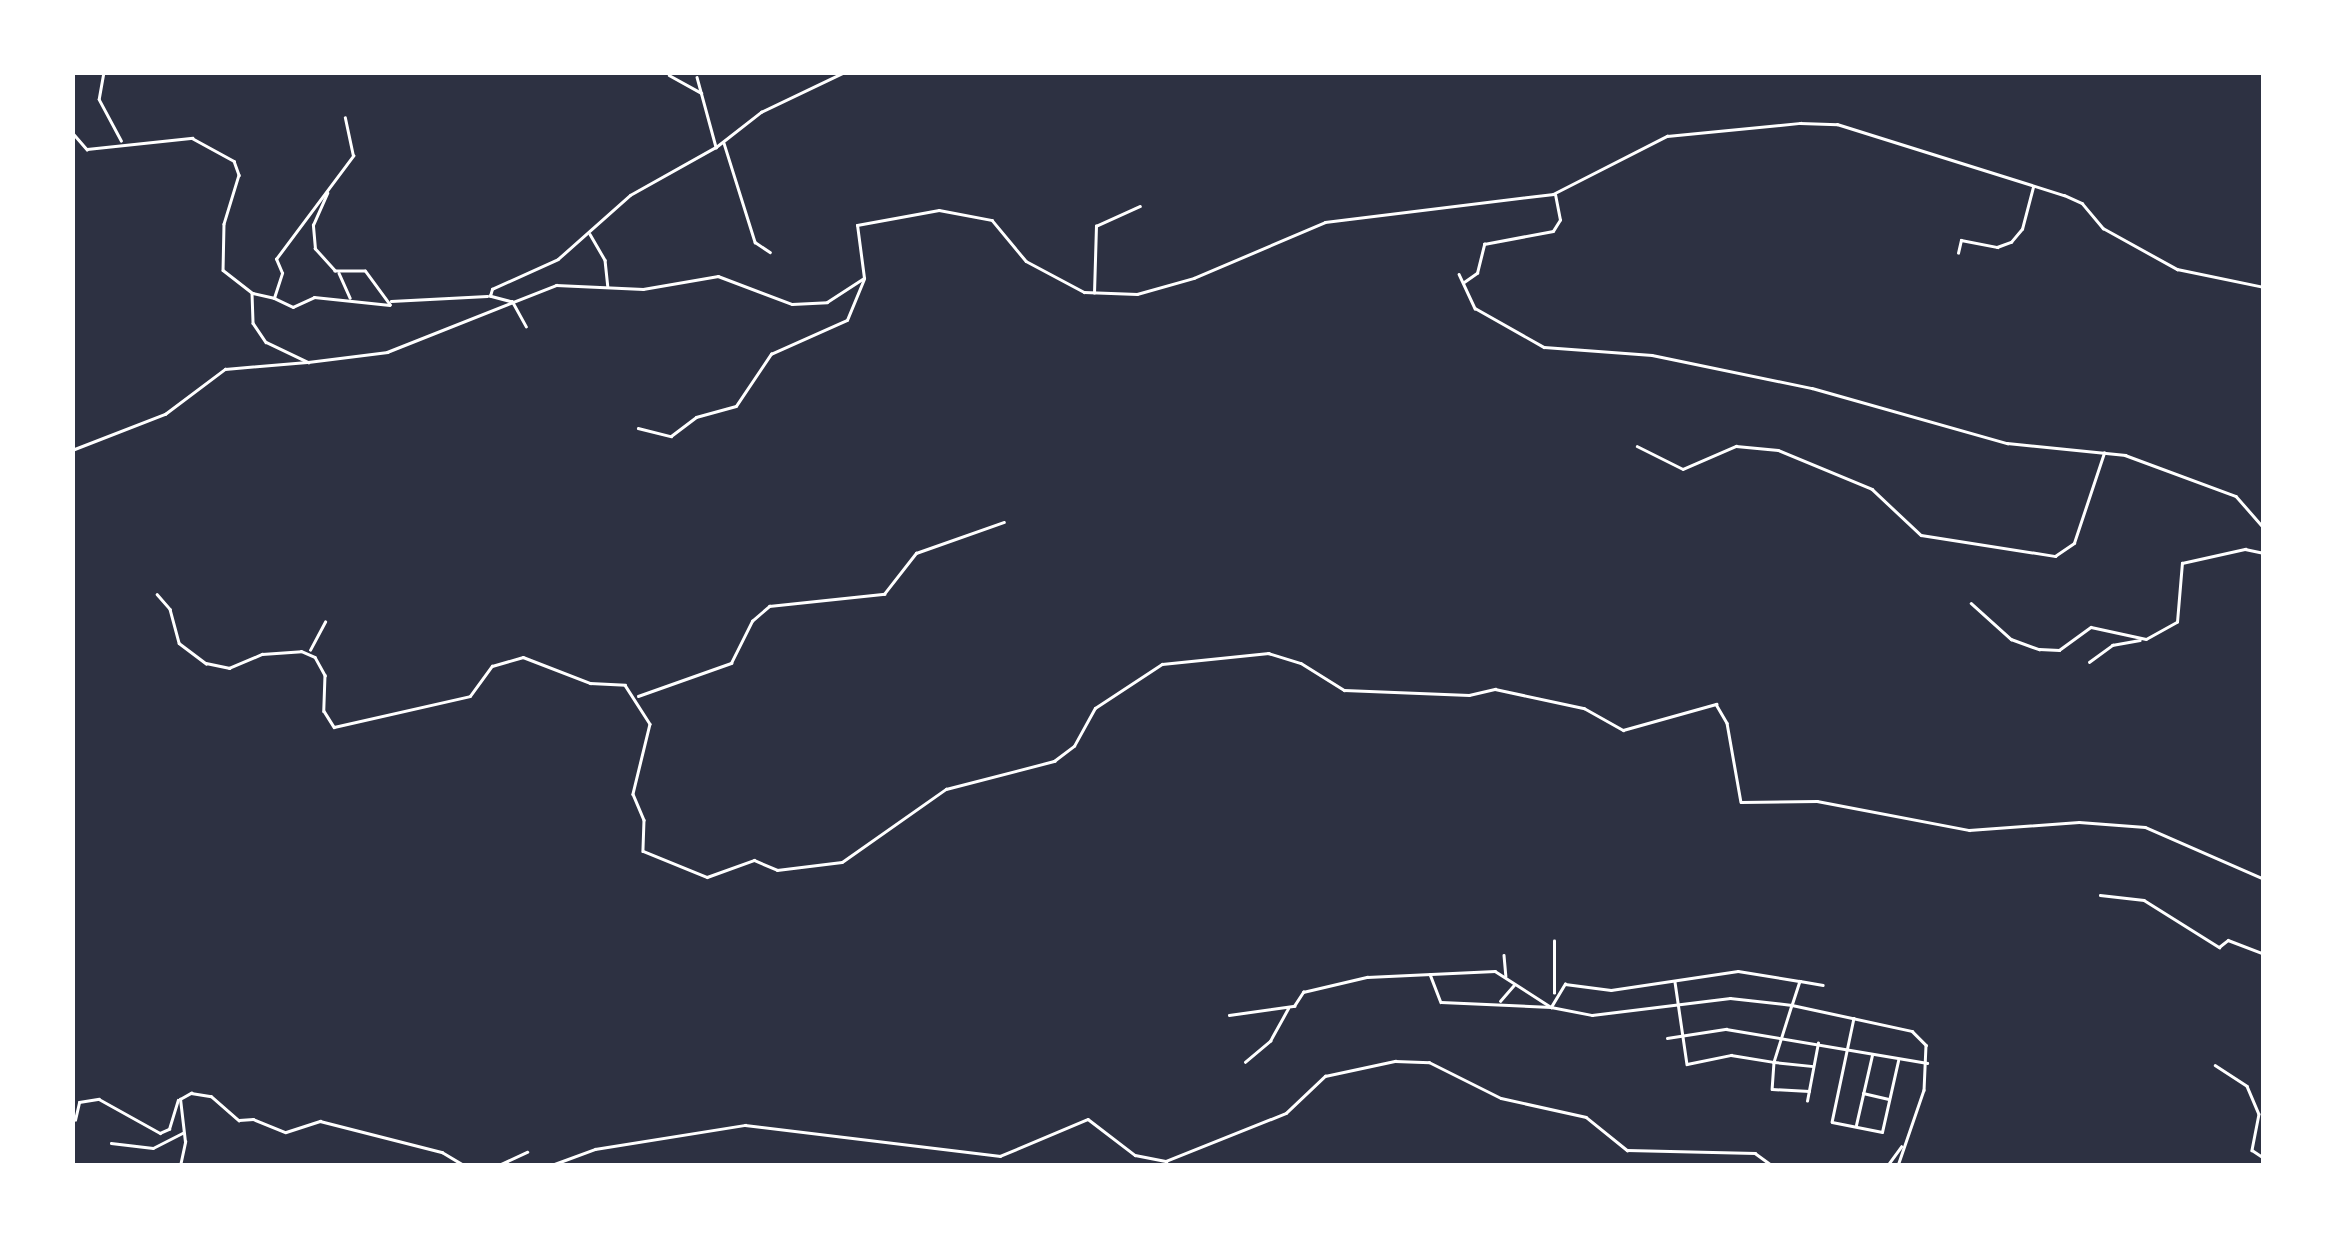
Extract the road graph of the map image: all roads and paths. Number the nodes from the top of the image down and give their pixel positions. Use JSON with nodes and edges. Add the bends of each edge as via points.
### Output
{"nodes":[{"id":1,"x":104,"y":72,"type":"edge"},
{"id":2,"x":845,"y":72,"type":"edge"},
{"id":3,"x":669,"y":75,"type":"edge"},
{"id":4,"x":697,"y":77,"type":"dead end"},
{"id":5,"x":704,"y":95,"type":"junction"},
{"id":6,"x":344,"y":118,"type":"dead end"},
{"id":7,"x":72,"y":132,"type":"edge"},
{"id":8,"x":723,"y":141,"type":"junction"},
{"id":9,"x":122,"y":142,"type":"junction"},
{"id":10,"x":716,"y":147,"type":"junction"},
{"id":11,"x":2033,"y":186,"type":"junction"},
{"id":12,"x":327,"y":193,"type":"junction"},
{"id":13,"x":1555,"y":194,"type":"junction"},
{"id":14,"x":1140,"y":206,"type":"dead end"},
{"id":15,"x":590,"y":232,"type":"junction"},
{"id":16,"x":770,"y":252,"type":"dead end"},
{"id":17,"x":1958,"y":254,"type":"dead end"},
{"id":18,"x":339,"y":272,"type":"junction"},
{"id":19,"x":1459,"y":274,"type":"dead end"},
{"id":20,"x":864,"y":278,"type":"junction"},
{"id":21,"x":1464,"y":284,"type":"junction"},
{"id":22,"x":2264,"y":287,"type":"edge"},
{"id":23,"x":608,"y":288,"type":"junction"},
{"id":24,"x":252,"y":293,"type":"junction"},
{"id":25,"x":1094,"y":295,"type":"junction"},
{"id":26,"x":490,"y":296,"type":"junction"},
{"id":27,"x":274,"y":298,"type":"junction"},
{"id":28,"x":352,"y":301,"type":"junction"},
{"id":29,"x":390,"y":302,"type":"junction"},
{"id":30,"x":512,"y":302,"type":"junction"},
{"id":31,"x":526,"y":327,"type":"dead end"},
{"id":32,"x":308,"y":362,"type":"junction"},
{"id":33,"x":638,"y":428,"type":"dead end"},
{"id":34,"x":1637,"y":446,"type":"dead end"},
{"id":35,"x":72,"y":450,"type":"edge"},
{"id":36,"x":2104,"y":451,"type":"junction"},
{"id":37,"x":1004,"y":522,"type":"dead end"},
{"id":38,"x":2264,"y":528,"type":"edge"},
{"id":39,"x":2264,"y":552,"type":"edge"},
{"id":40,"x":157,"y":594,"type":"dead end"},
{"id":41,"x":1971,"y":603,"type":"dead end"},
{"id":42,"x":326,"y":622,"type":"dead end"},
{"id":43,"x":2146,"y":639,"type":"junction"},
{"id":44,"x":310,"y":653,"type":"junction"},
{"id":45,"x":2090,"y":662,"type":"dead end"},
{"id":46,"x":636,"y":697,"type":"junction"},
{"id":47,"x":2264,"y":879,"type":"edge"},
{"id":48,"x":2100,"y":896,"type":"dead end"},
{"id":49,"x":1554,"y":942,"type":"dead end"},
{"id":50,"x":2264,"y":954,"type":"edge"},
{"id":51,"x":1504,"y":955,"type":"dead end"},
{"id":52,"x":1430,"y":974,"type":"junction"},
{"id":53,"x":1506,"y":977,"type":"junction"},
{"id":54,"x":1675,"y":981,"type":"junction"},
{"id":55,"x":1800,"y":981,"type":"junction"},
{"id":56,"x":1515,"y":984,"type":"junction"},
{"id":57,"x":1822,"y":985,"type":"dead end"},
{"id":58,"x":1554,"y":994,"type":"junction"},
{"id":59,"x":1499,"y":1002,"type":"junction"},
{"id":60,"x":1792,"y":1005,"type":"junction"},
{"id":61,"x":1288,"y":1007,"type":"junction"},
{"id":62,"x":1551,"y":1007,"type":"junction"},
{"id":63,"x":1678,"y":1008,"type":"junction"},
{"id":64,"x":1229,"y":1015,"type":"dead end"},
{"id":65,"x":1854,"y":1017,"type":"junction"},
{"id":66,"x":1682,"y":1034,"type":"junction"},
{"id":67,"x":1778,"y":1037,"type":"junction"},
{"id":68,"x":1667,"y":1038,"type":"dead end"},
{"id":69,"x":1818,"y":1042,"type":"junction"},
{"id":70,"x":1847,"y":1047,"type":"junction"},
{"id":71,"x":1872,"y":1053,"type":"junction"},
{"id":72,"x":1898,"y":1060,"type":"junction"},
{"id":73,"x":1245,"y":1062,"type":"dead end"},
{"id":74,"x":1774,"y":1062,"type":"junction"},
{"id":75,"x":1929,"y":1064,"type":"junction"},
{"id":76,"x":2215,"y":1065,"type":"dead end"},
{"id":77,"x":1813,"y":1066,"type":"junction"},
{"id":78,"x":1809,"y":1092,"type":"junction"},
{"id":79,"x":1863,"y":1093,"type":"junction"},
{"id":80,"x":180,"y":1099,"type":"junction"},
{"id":81,"x":1890,"y":1099,"type":"junction"},
{"id":82,"x":1807,"y":1100,"type":"dead end"},
{"id":83,"x":75,"y":1120,"type":"dead end"},
{"id":84,"x":1855,"y":1128,"type":"junction"},
{"id":85,"x":183,"y":1132,"type":"junction"},
{"id":86,"x":111,"y":1143,"type":"dead end"},
{"id":87,"x":1902,"y":1146,"type":"junction"},
{"id":88,"x":526,"y":1152,"type":"dead end"},
{"id":89,"x":2264,"y":1158,"type":"edge"},
{"id":90,"x":180,"y":1166,"type":"edge"},
{"id":91,"x":467,"y":1166,"type":"edge"},
{"id":92,"x":549,"y":1166,"type":"edge"},
{"id":93,"x":1773,"y":1166,"type":"edge"},
{"id":94,"x":1887,"y":1166,"type":"edge"},
{"id":95,"x":1898,"y":1166,"type":"edge"}],
"edges":[{"from":1,"to":9,"type":"street","via":[[99,100]]},
{"from":2,"to":8,"type":"street","via":[[776,103]]},
{"from":3,"to":5,"type":"street"},
{"from":4,"to":5,"type":"street"},
{"from":5,"to":10,"type":"street"},
{"from":6,"to":12,"type":"street","via":[[355,148]]},
{"from":7,"to":9,"type":"street","via":[[87,149]]},
{"from":8,"to":10,"type":"street"},
{"from":8,"to":16,"type":"street","via":[[755,242]]},
{"from":9,"to":24,"type":"street","via":[[192,138],[237,164],[223,266]]},
{"from":10,"to":15,"type":"street","via":[[642,186]]},
{"from":11,"to":13,"type":"street","via":[[1838,124],[1800,123],[1667,136]]},
{"from":11,"to":17,"type":"street","via":[[2022,229],[2011,242],[1997,248],[1962,240]]},
{"from":11,"to":22,"type":"street","via":[[2082,203],[2104,228],[2178,269]]},
{"from":12,"to":18,"type":"street","via":[[311,233],[320,258]]},
{"from":12,"to":27,"type":"street","via":[[276,259],[282,273]]},
{"from":13,"to":21,"type":"street","via":[[1560,220],[1553,231],[1484,244],[1477,273]]},
{"from":13,"to":25,"type":"street","via":[[1325,222],[1178,284]]},
{"from":14,"to":25,"type":"street","via":[[1096,226]]},
{"from":15,"to":23,"type":"street"},
{"from":15,"to":26,"type":"street","via":[[558,259],[492,288]]},
{"from":18,"to":28,"type":"street"},
{"from":18,"to":29,"type":"street","via":[[366,271]]},
{"from":19,"to":21,"type":"street"},
{"from":20,"to":23,"type":"street","via":[[841,298],[802,305],[718,276],[655,288]]},
{"from":20,"to":25,"type":"street","via":[[857,225],[948,210],[992,220],[1031,265]]},
{"from":20,"to":33,"type":"street","via":[[864,293],[848,320],[771,354],[736,406],[696,417],[671,436]]},
{"from":21,"to":36,"type":"street","via":[[1486,317],[1552,349],[1652,355],[1812,388],[1990,440]]},
{"from":23,"to":30,"type":"street","via":[[556,285]]},
{"from":24,"to":27,"type":"street"},
{"from":24,"to":32,"type":"street","via":[[253,323],[266,342]]},
{"from":26,"to":29,"type":"street"},
{"from":26,"to":30,"type":"street"},
{"from":27,"to":28,"type":"street","via":[[293,306],[314,297]]},
{"from":28,"to":29,"type":"street","via":[[385,307]]},
{"from":30,"to":31,"type":"street"},
{"from":30,"to":32,"type":"street","via":[[387,352]]},
{"from":32,"to":35,"type":"street","via":[[225,369],[165,414]]},
{"from":34,"to":36,"type":"street","via":[[1682,469],[1736,446],[1778,450],[1872,489],[1921,535],[2055,556],[2074,543]]},
{"from":36,"to":38,"type":"street","via":[[2230,493],[2250,505]]},
{"from":37,"to":46,"type":"street","via":[[916,554],[884,594],[770,606],[752,622],[731,663]]},
{"from":39,"to":43,"type":"street","via":[[2245,549],[2182,563],[2178,622]]},
{"from":40,"to":44,"type":"street","via":[[170,609],[180,643],[206,663],[229,668],[262,654]]},
{"from":41,"to":43,"type":"street","via":[[2011,639],[2043,650],[2059,650],[2090,627]]},
{"from":42,"to":44,"type":"street"},
{"from":43,"to":45,"type":"street","via":[[2112,645]]},
{"from":44,"to":46,"type":"street","via":[[324,669],[324,711],[334,726],[470,696],[492,666],[523,657],[590,683],[625,685]]},
{"from":46,"to":47,"type":"street","via":[[650,724],[633,794],[644,820],[643,851],[707,877],[754,860],[776,870],[842,862],[946,788],[1054,762],[1081,737],[1095,708],[1156,667],[1268,654],[1292,659],[1344,690],[1469,695],[1495,689],[1584,708],[1623,730],[1716,704],[1727,723],[1741,802],[1816,801],[1969,830],[2079,822],[2145,827]]},
{"from":48,"to":50,"type":"street","via":[[2144,900],[2219,947],[2228,940]]},
{"from":49,"to":58,"type":"street"},
{"from":51,"to":53,"type":"street"},
{"from":52,"to":53,"type":"street"},
{"from":52,"to":59,"type":"street","via":[[1441,1002]]},
{"from":52,"to":61,"type":"street","via":[[1338,983],[1302,992]]},
{"from":53,"to":56,"type":"street"},
{"from":54,"to":55,"type":"street","via":[[1738,971]]},
{"from":54,"to":58,"type":"street","via":[[1611,990],[1565,984]]},
{"from":54,"to":63,"type":"street"},
{"from":55,"to":57,"type":"street"},
{"from":55,"to":60,"type":"street"},
{"from":56,"to":59,"type":"street"},
{"from":56,"to":62,"type":"street"},
{"from":58,"to":62,"type":"street"},
{"from":59,"to":62,"type":"street"},
{"from":60,"to":63,"type":"street","via":[[1730,998]]},
{"from":60,"to":65,"type":"street"},
{"from":60,"to":67,"type":"street"},
{"from":61,"to":64,"type":"street"},
{"from":61,"to":73,"type":"street","via":[[1280,1029]]},
{"from":62,"to":63,"type":"street","via":[[1609,1017]]},
{"from":63,"to":66,"type":"street"},
{"from":65,"to":70,"type":"street"},
{"from":65,"to":75,"type":"street","via":[[1912,1031],[1926,1045]]},
{"from":66,"to":67,"type":"street","via":[[1726,1029]]},
{"from":66,"to":68,"type":"street"},
{"from":66,"to":74,"type":"street","via":[[1687,1064],[1730,1055]]},
{"from":67,"to":69,"type":"street"},
{"from":67,"to":74,"type":"street"},
{"from":69,"to":70,"type":"street"},
{"from":69,"to":77,"type":"street"},
{"from":70,"to":71,"type":"street"},
{"from":70,"to":84,"type":"street","via":[[1830,1118]]},
{"from":71,"to":72,"type":"street"},
{"from":71,"to":79,"type":"street"},
{"from":72,"to":75,"type":"street"},
{"from":72,"to":81,"type":"street"},
{"from":74,"to":77,"type":"street"},
{"from":74,"to":78,"type":"street","via":[[1772,1089]]},
{"from":75,"to":87,"type":"street"},
{"from":76,"to":89,"type":"street","via":[[2247,1086],[2259,1114],[2252,1150]]},
{"from":77,"to":78,"type":"street"},
{"from":78,"to":82,"type":"street"},
{"from":79,"to":81,"type":"street"},
{"from":79,"to":84,"type":"street"},
{"from":80,"to":83,"type":"street","via":[[160,1133],[99,1099],[79,1102]]},
{"from":80,"to":85,"type":"street"},
{"from":80,"to":91,"type":"street","via":[[205,1094],[236,1119],[253,1118],[286,1132],[320,1121],[442,1152]]},
{"from":81,"to":84,"type":"street","via":[[1880,1133]]},
{"from":85,"to":86,"type":"street","via":[[153,1148]]},
{"from":85,"to":90,"type":"street"},
{"from":87,"to":94,"type":"street"},
{"from":87,"to":95,"type":"street"},
{"from":88,"to":91,"type":"street","via":[[499,1165]]},
{"from":92,"to":93,"type":"street","via":[[596,1149],[745,1125],[1000,1156],[1088,1119],[1135,1155],[1166,1160],[1286,1113],[1325,1076],[1396,1061],[1429,1062],[1501,1098],[1586,1117],[1627,1150],[1755,1153]]}]}
